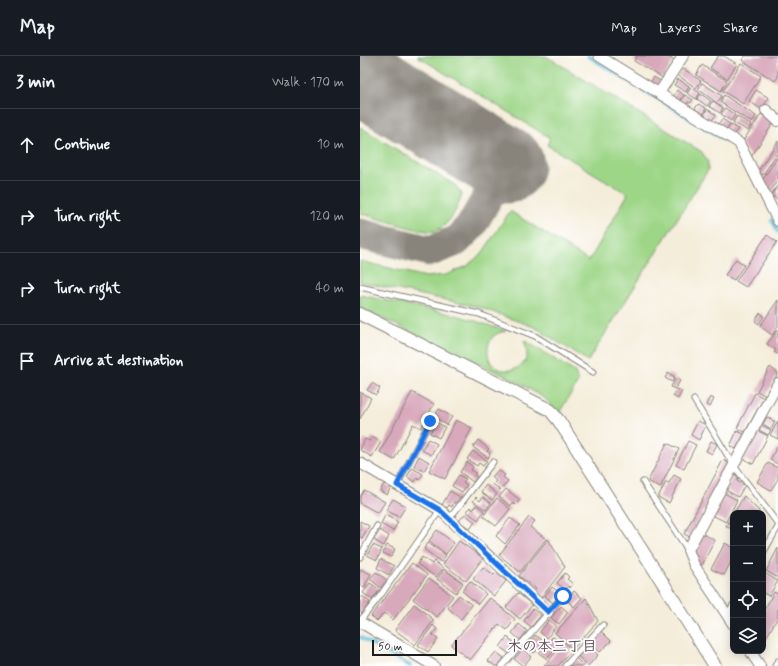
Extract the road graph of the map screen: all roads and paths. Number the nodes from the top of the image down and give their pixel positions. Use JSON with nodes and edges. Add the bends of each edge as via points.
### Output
{"nodes":[{"id":1,"x":599,"y":56,"type":"edge"},
{"id":2,"x":683,"y":56,"type":"edge"},
{"id":3,"x":659,"y":93,"type":"junction"},
{"id":4,"x":766,"y":110,"type":"dead end"},
{"id":5,"x":778,"y":121,"type":"edge"},
{"id":6,"x":778,"y":221,"type":"edge"},
{"id":7,"x":360,"y":287,"type":"edge"},
{"id":8,"x":360,"y":314,"type":"edge"},
{"id":9,"x":593,"y":372,"type":"dead end"},
{"id":10,"x":778,"y":383,"type":"edge"},
{"id":11,"x":694,"y":400,"type":"dead end"},
{"id":12,"x":430,"y":421,"type":"dead end"},
{"id":13,"x":493,"y":462,"type":"dead end"},
{"id":14,"x":360,"y":463,"type":"edge"},
{"id":15,"x":734,"y":466,"type":"junction"},
{"id":16,"x":643,"y":482,"type":"dead end"},
{"id":17,"x":397,"y":485,"type":"junction"},
{"id":18,"x":440,"y":510,"type":"junction"},
{"id":19,"x":449,"y":519,"type":"junction"},
{"id":20,"x":778,"y":524,"type":"edge"},
{"id":21,"x":377,"y":526,"type":"dead end"},
{"id":22,"x":778,"y":527,"type":"edge"},
{"id":23,"x":766,"y":548,"type":"edge"},
{"id":24,"x":688,"y":550,"type":"junction"},
{"id":25,"x":360,"y":557,"type":"edge"},
{"id":26,"x":563,"y":596,"type":"dead end"},
{"id":27,"x":730,"y":610,"type":"edge"},
{"id":28,"x":548,"y":612,"type":"junction"},
{"id":29,"x":727,"y":615,"type":"junction"},
{"id":30,"x":730,"y":620,"type":"edge"},
{"id":31,"x":360,"y":622,"type":"edge"},
{"id":32,"x":604,"y":625,"type":"dead end"},
{"id":33,"x":752,"y":654,"type":"edge"},
{"id":34,"x":778,"y":661,"type":"edge"},
{"id":35,"x":434,"y":666,"type":"edge"},
{"id":36,"x":502,"y":666,"type":"edge"},
{"id":37,"x":565,"y":666,"type":"edge"},
{"id":38,"x":715,"y":666,"type":"edge"},
{"id":39,"x":760,"y":666,"type":"edge"},
{"id":40,"x":775,"y":666,"type":"edge"}],
"edges":[{"from":1,"to":3,"type":"street"},
{"from":2,"to":3,"type":"street"},
{"from":3,"to":6,"type":"street","via":[[739,143]]},
{"from":4,"to":5,"type":"street"},
{"from":7,"to":9,"type":"lane","via":[[479,314],[535,336]]},
{"from":8,"to":38,"type":"street","via":[[550,410],[564,428]]},
{"from":10,"to":15,"type":"street"},
{"from":11,"to":15,"type":"lane"},
{"from":12,"to":17,"type":"lane"},
{"from":13,"to":19,"type":"lane"},
{"from":14,"to":17,"type":"street"},
{"from":15,"to":20,"type":"lane"},
{"from":15,"to":24,"type":"street"},
{"from":16,"to":24,"type":"lane"},
{"from":17,"to":18,"type":"street"},
{"from":18,"to":19,"type":"street"},
{"from":18,"to":31,"type":"lane"},
{"from":19,"to":28,"type":"street"},
{"from":21,"to":25,"type":"lane"},
{"from":22,"to":23,"type":"lane"},
{"from":24,"to":29,"type":"street","via":[[694,564]]},
{"from":26,"to":28,"type":"lane"},
{"from":27,"to":29,"type":"lane"},
{"from":28,"to":36,"type":"lane"},
{"from":29,"to":30,"type":"street"},
{"from":31,"to":35,"type":"street"},
{"from":32,"to":37,"type":"lane"},
{"from":33,"to":39,"type":"street"},
{"from":34,"to":40,"type":"lane"}]}
